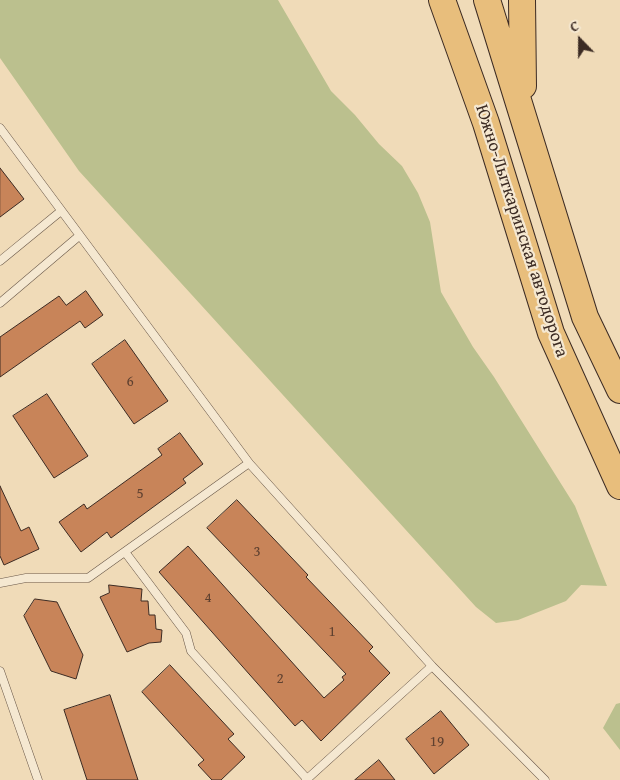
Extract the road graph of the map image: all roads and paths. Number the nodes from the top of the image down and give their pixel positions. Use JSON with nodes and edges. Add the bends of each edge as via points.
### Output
{"nodes":[{"id":1,"x":425,"y":0,"type":"edge"},
{"id":2,"x":442,"y":0,"type":"edge"},
{"id":3,"x":487,"y":0,"type":"edge"},
{"id":4,"x":522,"y":0,"type":"edge"},
{"id":5,"x":523,"y":114,"type":"junction"},
{"id":6,"x":486,"y":123,"type":"junction"},
{"id":7,"x":0,"y":128,"type":"edge"},
{"id":8,"x":61,"y":211,"type":"junction"},
{"id":9,"x":79,"y":236,"type":"junction"},
{"id":10,"x":0,"y":261,"type":"edge"},
{"id":11,"x":0,"y":303,"type":"edge"},
{"id":12,"x":620,"y":390,"type":"edge"},
{"id":13,"x":249,"y":463,"type":"junction"},
{"id":14,"x":620,"y":486,"type":"edge"},
{"id":15,"x":125,"y":552,"type":"junction"},
{"id":16,"x":0,"y":583,"type":"edge"},
{"id":17,"x":432,"y":666,"type":"junction"},
{"id":18,"x":0,"y":671,"type":"edge"},
{"id":19,"x":38,"y":780,"type":"edge"},
{"id":20,"x":307,"y":780,"type":"edge"},
{"id":21,"x":545,"y":780,"type":"edge"}],
"edges":[{"from":1,"to":6,"type":"main road"},
{"from":2,"to":6,"type":"main road","name":"Южно-Лыткаринская автодорога"},
{"from":3,"to":5,"type":"main road","name":"Южно-Лыткаринская автодорога"},
{"from":4,"to":5,"type":"main road"},
{"from":5,"to":12,"type":"main road","name":"Южно-Лыткаринская автодорога","via":[[585,317]]},
{"from":6,"to":14,"type":"main road","name":"Южно-Лыткаринская автодорога","via":[[552,333]]},
{"from":7,"to":8,"type":"lane"},
{"from":8,"to":9,"type":"lane"},
{"from":8,"to":10,"type":"lane"},
{"from":9,"to":11,"type":"lane"},
{"from":9,"to":13,"type":"lane"},
{"from":13,"to":15,"type":"lane"},
{"from":13,"to":17,"type":"lane"},
{"from":15,"to":16,"type":"lane","via":[[88,578],[26,578]]},
{"from":15,"to":20,"type":"lane","via":[[186,633],[191,651]]},
{"from":17,"to":20,"type":"lane"},
{"from":17,"to":21,"type":"lane"},
{"from":18,"to":19,"type":"lane"}]}
